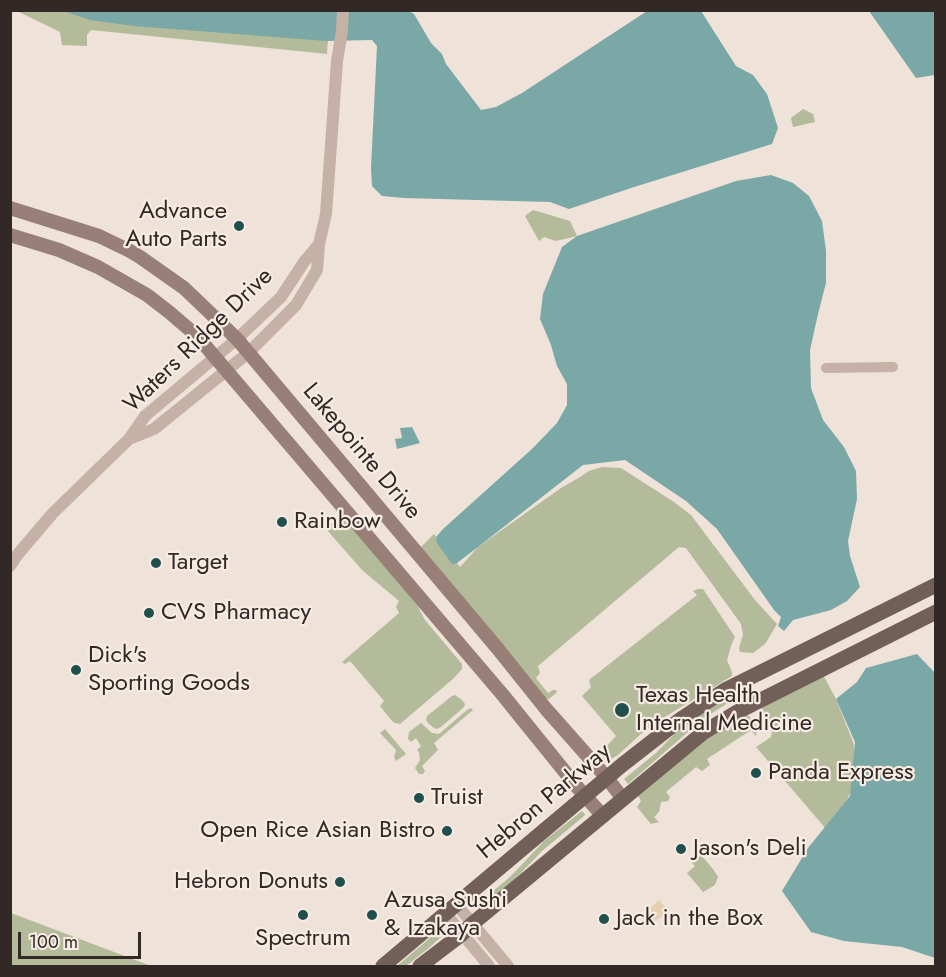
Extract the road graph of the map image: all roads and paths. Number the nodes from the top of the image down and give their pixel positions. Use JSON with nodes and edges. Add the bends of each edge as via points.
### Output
{"nodes":[{"id":1,"x":343,"y":10,"type":"edge"},
{"id":2,"x":10,"y":207,"type":"edge"},
{"id":3,"x":69,"y":225,"type":"junction"},
{"id":4,"x":10,"y":235,"type":"edge"},
{"id":5,"x":319,"y":244,"type":"junction"},
{"id":6,"x":59,"y":250,"type":"junction"},
{"id":7,"x":237,"y":339,"type":"junction"},
{"id":8,"x":248,"y":353,"type":"junction"},
{"id":9,"x":215,"y":356,"type":"junction"},
{"id":10,"x":892,"y":366,"type":"dead end"},
{"id":11,"x":826,"y":368,"type":"dead end"},
{"id":12,"x":226,"y":370,"type":"junction"},
{"id":13,"x":129,"y":439,"type":"junction"},
{"id":14,"x":351,"y":496,"type":"junction"},
{"id":15,"x":10,"y":566,"type":"edge"},
{"id":16,"x":936,"y":585,"type":"edge"},
{"id":17,"x":936,"y":612,"type":"edge"},
{"id":18,"x":744,"y":681,"type":"junction"},
{"id":19,"x":755,"y":702,"type":"junction"},
{"id":20,"x":607,"y":778,"type":"junction"},
{"id":21,"x":585,"y":797,"type":"junction"},
{"id":22,"x":623,"y":799,"type":"junction"},
{"id":23,"x":603,"y":816,"type":"junction"},
{"id":24,"x":452,"y":909,"type":"junction"},
{"id":25,"x":467,"y":929,"type":"junction"},
{"id":26,"x":383,"y":966,"type":"edge"},
{"id":27,"x":420,"y":966,"type":"edge"},
{"id":28,"x":489,"y":966,"type":"edge"},
{"id":29,"x":508,"y":966,"type":"edge"}],
"edges":[{"from":1,"to":5,"type":"street","name":"Waters Ridge Drive","via":[[326,214]]},
{"from":2,"to":3,"type":"main road","name":"Lakepointe Drive"},
{"from":3,"to":6,"type":"main road"},
{"from":3,"to":7,"type":"main road","name":"Lakepointe Drive","via":[[140,257],[184,288]]},
{"from":4,"to":6,"type":"main road","name":"Lakepointe Drive"},
{"from":5,"to":7,"type":"street","name":"Waters Ridge Drive","via":[[281,297]]},
{"from":5,"to":8,"type":"street","name":"Waters Ridge Drive","via":[[317,270],[296,305]]},
{"from":6,"to":9,"type":"main road","name":"Lakepointe Drive","via":[[147,295]]},
{"from":7,"to":8,"type":"main road","name":"Lakepointe Drive"},
{"from":7,"to":9,"type":"street","name":"Waters Ridge Drive"},
{"from":8,"to":12,"type":"street","name":"Waters Ridge Drive"},
{"from":8,"to":14,"type":"main road","name":"Lakepointe Drive"},
{"from":9,"to":12,"type":"main road","name":"Lakepointe Drive"},
{"from":9,"to":13,"type":"street","name":"Waters Ridge Drive","via":[[145,416]]},
{"from":10,"to":11,"type":"street"},
{"from":12,"to":13,"type":"street","name":"Waters Ridge Drive","via":[[154,429]]},
{"from":12,"to":14,"type":"main road","name":"Lakepointe Drive"},
{"from":13,"to":15,"type":"street","name":"Waters Ridge Drive","via":[[53,513]]},
{"from":14,"to":20,"type":"main road","name":"Lakepointe Drive","via":[[498,649]]},
{"from":14,"to":21,"type":"main road","name":"Lakepointe Drive"},
{"from":16,"to":18,"type":"main road","name":"Hebron Parkway"},
{"from":17,"to":19,"type":"main road","name":"Hebron Parkway"},
{"from":18,"to":19,"type":"main road"},
{"from":18,"to":20,"type":"main road","name":"Hebron Parkway","via":[[681,718]]},
{"from":19,"to":22,"type":"main road","name":"Hebron Parkway","via":[[700,734]]},
{"from":20,"to":21,"type":"main road","name":"Hebron Parkway"},
{"from":20,"to":22,"type":"main road","name":"Lakepointe Drive"},
{"from":21,"to":23,"type":"main road","name":"Lakepointe Drive"},
{"from":21,"to":24,"type":"main road","name":"Hebron Parkway"},
{"from":22,"to":23,"type":"main road","name":"Hebron Parkway"},
{"from":23,"to":25,"type":"main road","name":"Hebron Parkway"},
{"from":24,"to":25,"type":"street"},
{"from":24,"to":26,"type":"main road","name":"Hebron Parkway"},
{"from":25,"to":27,"type":"main road","name":"Hebron Parkway"},
{"from":25,"to":28,"type":"street"},
{"from":25,"to":29,"type":"street"}]}
